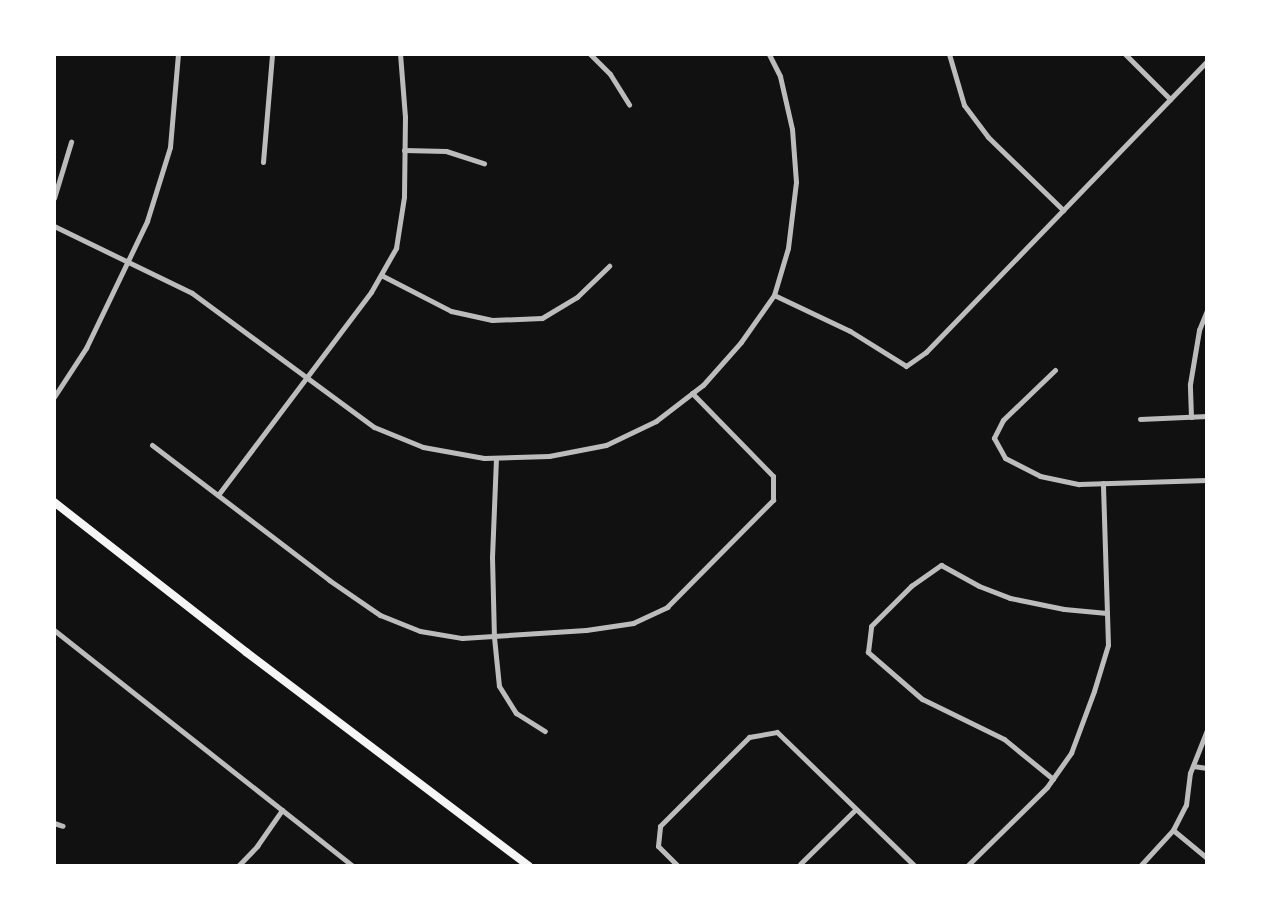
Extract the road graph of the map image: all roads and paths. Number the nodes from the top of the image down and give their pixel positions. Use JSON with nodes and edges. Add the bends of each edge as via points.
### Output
{"nodes":[{"id":1,"x":178,"y":54,"type":"edge"},
{"id":2,"x":272,"y":54,"type":"edge"},
{"id":3,"x":401,"y":54,"type":"edge"},
{"id":4,"x":590,"y":54,"type":"edge"},
{"id":5,"x":769,"y":54,"type":"edge"},
{"id":6,"x":949,"y":54,"type":"edge"},
{"id":7,"x":1125,"y":54,"type":"edge"},
{"id":8,"x":1207,"y":61,"type":"edge"},
{"id":9,"x":1170,"y":99,"type":"junction"},
{"id":10,"x":629,"y":105,"type":"dead end"},
{"id":11,"x":71,"y":142,"type":"dead end"},
{"id":12,"x":404,"y":150,"type":"junction"},
{"id":13,"x":263,"y":162,"type":"dead end"},
{"id":14,"x":484,"y":163,"type":"dead end"},
{"id":15,"x":54,"y":198,"type":"edge"},
{"id":16,"x":1063,"y":210,"type":"junction"},
{"id":17,"x":54,"y":226,"type":"edge"},
{"id":18,"x":128,"y":262,"type":"junction"},
{"id":19,"x":609,"y":266,"type":"dead end"},
{"id":20,"x":381,"y":275,"type":"junction"},
{"id":21,"x":774,"y":295,"type":"junction"},
{"id":22,"x":1207,"y":310,"type":"edge"},
{"id":23,"x":1055,"y":370,"type":"dead end"},
{"id":24,"x":306,"y":378,"type":"junction"},
{"id":25,"x":54,"y":383,"type":"edge"},
{"id":26,"x":61,"y":387,"type":"junction"},
{"id":27,"x":692,"y":393,"type":"junction"},
{"id":28,"x":54,"y":397,"type":"edge"},
{"id":29,"x":1207,"y":416,"type":"edge"},
{"id":30,"x":1191,"y":417,"type":"junction"},
{"id":31,"x":1140,"y":419,"type":"dead end"},
{"id":32,"x":152,"y":445,"type":"dead end"},
{"id":33,"x":496,"y":458,"type":"junction"},
{"id":34,"x":1207,"y":480,"type":"edge"},
{"id":35,"x":1103,"y":483,"type":"junction"},
{"id":36,"x":218,"y":495,"type":"junction"},
{"id":37,"x":54,"y":502,"type":"edge"},
{"id":38,"x":1107,"y":613,"type":"junction"},
{"id":39,"x":54,"y":630,"type":"edge"},
{"id":40,"x":494,"y":637,"type":"junction"},
{"id":41,"x":1207,"y":730,"type":"edge"},
{"id":42,"x":545,"y":731,"type":"dead end"},
{"id":43,"x":1193,"y":766,"type":"junction"},
{"id":44,"x":1207,"y":768,"type":"edge"},
{"id":45,"x":1052,"y":779,"type":"junction"},
{"id":46,"x":856,"y":809,"type":"junction"},
{"id":47,"x":282,"y":810,"type":"junction"},
{"id":48,"x":54,"y":823,"type":"edge"},
{"id":49,"x":63,"y":826,"type":"dead end"},
{"id":50,"x":1173,"y":830,"type":"junction"},
{"id":51,"x":1207,"y":858,"type":"edge"},
{"id":52,"x":800,"y":864,"type":"dead end"},
{"id":53,"x":238,"y":866,"type":"edge"},
{"id":54,"x":353,"y":866,"type":"edge"},
{"id":55,"x":529,"y":866,"type":"edge"},
{"id":56,"x":678,"y":866,"type":"edge"},
{"id":57,"x":915,"y":866,"type":"edge"},
{"id":58,"x":967,"y":866,"type":"edge"},
{"id":59,"x":1140,"y":866,"type":"edge"}],
"edges":[{"from":1,"to":18,"type":"street","via":[[170,147],[147,221]]},
{"from":2,"to":13,"type":"street"},
{"from":3,"to":12,"type":"street"},
{"from":4,"to":10,"type":"street","via":[[610,74]]},
{"from":5,"to":21,"type":"street","via":[[780,76],[792,129],[796,183],[788,248]]},
{"from":6,"to":16,"type":"street","via":[[964,105],[988,137]]},
{"from":7,"to":9,"type":"street"},
{"from":8,"to":9,"type":"street"},
{"from":9,"to":16,"type":"street"},
{"from":11,"to":15,"type":"street"},
{"from":12,"to":14,"type":"street","via":[[446,151]]},
{"from":12,"to":20,"type":"street","via":[[404,197],[396,248]]},
{"from":16,"to":21,"type":"street","via":[[926,352],[906,366],[850,331]]},
{"from":17,"to":18,"type":"street"},
{"from":18,"to":24,"type":"street","via":[[192,293]]},
{"from":18,"to":26,"type":"street","via":[[86,348]]},
{"from":19,"to":20,"type":"street","via":[[577,297],[542,318],[492,320],[451,311]]},
{"from":20,"to":24,"type":"street"},
{"from":21,"to":27,"type":"street","via":[[741,342]]},
{"from":22,"to":30,"type":"street","via":[[1190,384]]},
{"from":23,"to":35,"type":"street","via":[[1003,420],[994,438],[1005,458],[1041,477],[1079,485]]},
{"from":24,"to":33,"type":"street","via":[[374,427],[424,447]]},
{"from":24,"to":36,"type":"street"},
{"from":25,"to":26,"type":"street"},
{"from":26,"to":28,"type":"street"},
{"from":27,"to":33,"type":"street","via":[[656,421],[606,445],[549,456]]},
{"from":27,"to":40,"type":"street","via":[[773,476],[774,500],[667,607],[633,623]]},
{"from":29,"to":30,"type":"street"},
{"from":30,"to":31,"type":"street"},
{"from":32,"to":36,"type":"street"},
{"from":33,"to":40,"type":"street"},
{"from":34,"to":35,"type":"street"},
{"from":35,"to":38,"type":"street"},
{"from":36,"to":40,"type":"street","via":[[380,615],[420,631],[462,638]]},
{"from":37,"to":55,"type":"main road"},
{"from":38,"to":45,"type":"street","via":[[1108,645],[1094,691],[1071,753]]},
{"from":38,"to":45,"type":"street","via":[[1010,598],[941,565],[871,626],[868,652],[922,699],[1004,739]]},
{"from":39,"to":47,"type":"street"},
{"from":40,"to":42,"type":"street","via":[[499,686],[516,713]]},
{"from":41,"to":43,"type":"street"},
{"from":43,"to":44,"type":"street"},
{"from":43,"to":50,"type":"street","via":[[1186,805]]},
{"from":45,"to":58,"type":"street"},
{"from":46,"to":52,"type":"street"},
{"from":46,"to":56,"type":"street","via":[[777,732],[749,737],[660,826],[658,846]]},
{"from":46,"to":57,"type":"street"},
{"from":47,"to":53,"type":"street"},
{"from":47,"to":54,"type":"street"},
{"from":48,"to":49,"type":"street"},
{"from":50,"to":51,"type":"street"},
{"from":50,"to":59,"type":"street"}]}
